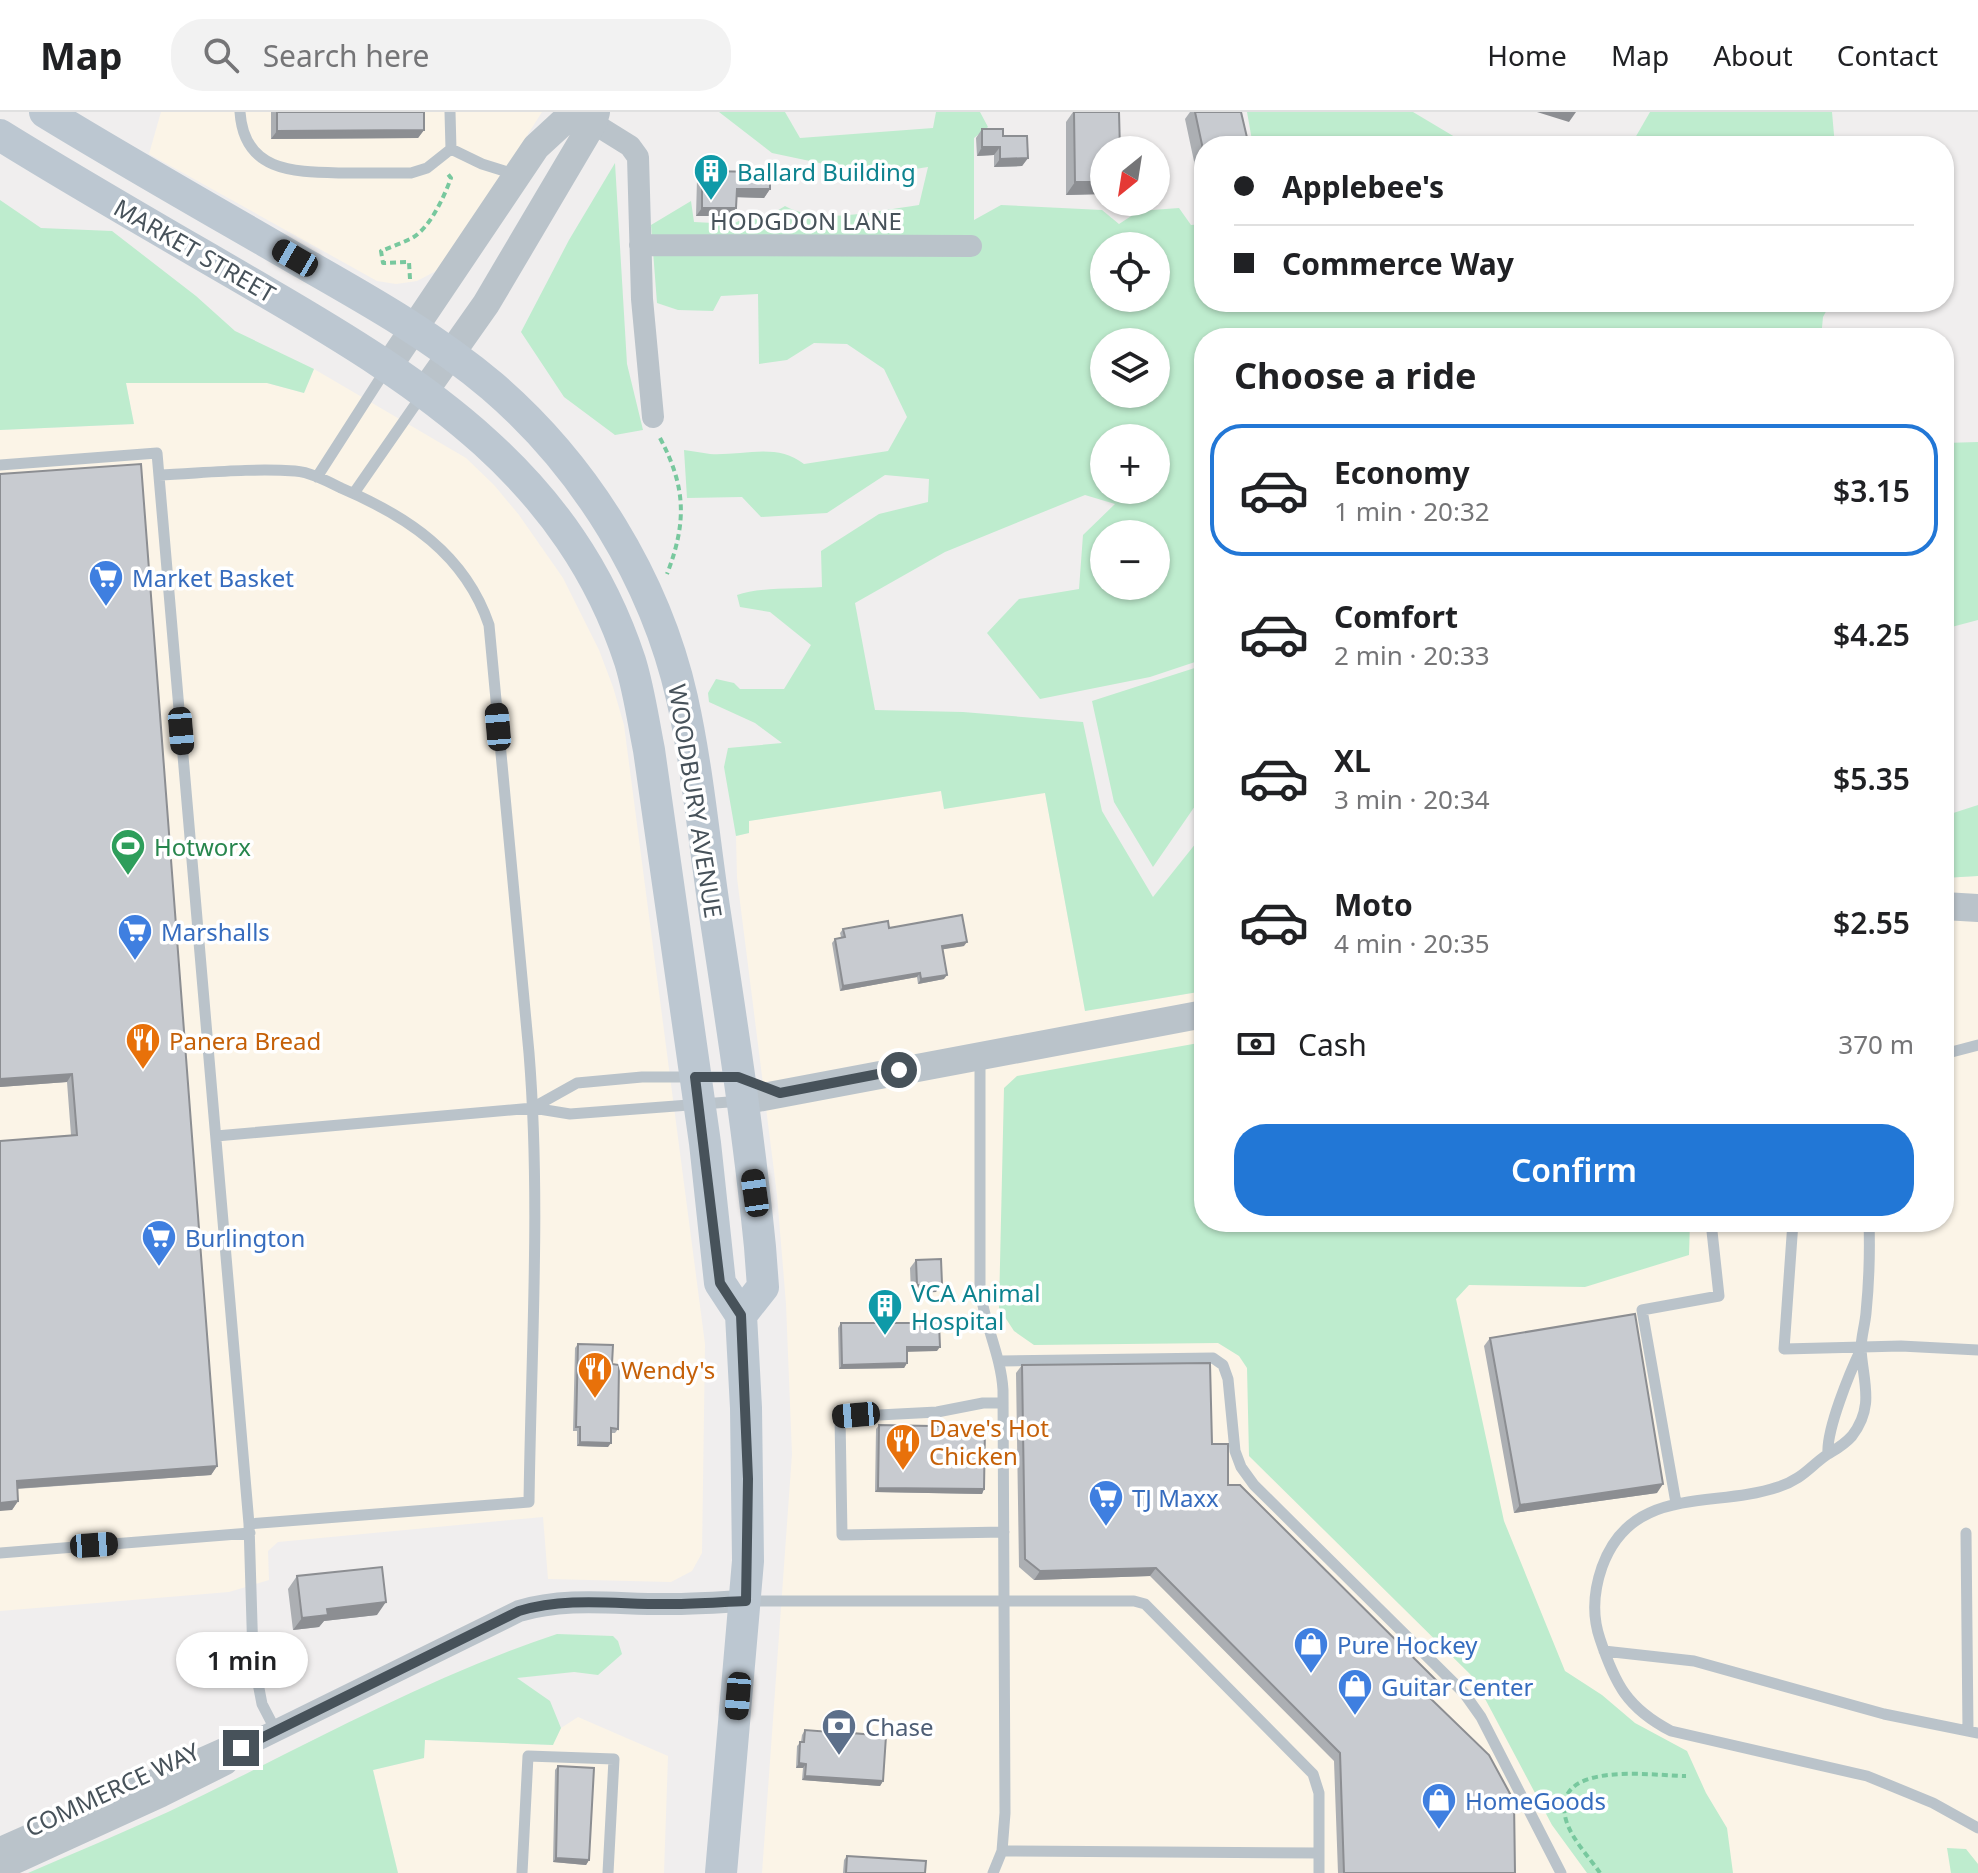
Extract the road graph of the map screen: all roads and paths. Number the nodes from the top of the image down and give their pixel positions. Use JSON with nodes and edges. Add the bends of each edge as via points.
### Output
{"nodes":[{"id":1,"x":45,"y":112,"type":"edge"},
{"id":2,"x":240,"y":112,"type":"edge"},
{"id":3,"x":450,"y":112,"type":"edge"},
{"id":4,"x":588,"y":116,"type":"edge"},
{"id":5,"x":0,"y":135,"type":"edge"},
{"id":6,"x":451,"y":149,"type":"junction"},
{"id":7,"x":437,"y":160,"type":"junction"},
{"id":8,"x":518,"y":175,"type":"junction"},
{"id":9,"x":640,"y":245,"type":"junction"},
{"id":10,"x":971,"y":246,"type":"dead end"},
{"id":11,"x":410,"y":279,"type":"dead end"},
{"id":12,"x":415,"y":329,"type":"junction"},
{"id":13,"x":451,"y":354,"type":"junction"},
{"id":14,"x":388,"y":367,"type":"junction"},
{"id":15,"x":424,"y":392,"type":"junction"},
{"id":16,"x":653,"y":417,"type":"joint"},
{"id":17,"x":0,"y":465,"type":"edge"},
{"id":18,"x":159,"y":475,"type":"junction"},
{"id":19,"x":317,"y":477,"type":"junction"},
{"id":20,"x":354,"y":493,"type":"junction"},
{"id":21,"x":667,"y":575,"type":"dead end"},
{"id":22,"x":1954,"y":907,"type":"edge"},
{"id":23,"x":1978,"y":908,"type":"edge"},
{"id":24,"x":1194,"y":1016,"type":"edge"},
{"id":25,"x":1978,"y":1045,"type":"edge"},
{"id":26,"x":1954,"y":1051,"type":"edge"},
{"id":27,"x":980,"y":1056,"type":"junction"},
{"id":28,"x":740,"y":1089,"type":"junction"},
{"id":29,"x":697,"y":1090,"type":"junction"},
{"id":30,"x":533,"y":1108,"type":"junction"},
{"id":31,"x":216,"y":1136,"type":"junction"},
{"id":32,"x":1712,"y":1232,"type":"edge"},
{"id":33,"x":1792,"y":1232,"type":"edge"},
{"id":34,"x":1869,"y":1232,"type":"edge"},
{"id":35,"x":741,"y":1315,"type":"junction"},
{"id":36,"x":1861,"y":1348,"type":"junction"},
{"id":37,"x":1978,"y":1350,"type":"edge"},
{"id":38,"x":1000,"y":1361,"type":"junction"},
{"id":39,"x":1003,"y":1403,"type":"junction"},
{"id":40,"x":1828,"y":1454,"type":"junction"},
{"id":41,"x":1676,"y":1503,"type":"junction"},
{"id":42,"x":249,"y":1529,"type":"junction"},
{"id":43,"x":1004,"y":1532,"type":"junction"},
{"id":44,"x":1966,"y":1533,"type":"dead end"},
{"id":45,"x":0,"y":1553,"type":"edge"},
{"id":46,"x":1004,"y":1600,"type":"junction"},
{"id":47,"x":746,"y":1601,"type":"junction"},
{"id":48,"x":1604,"y":1651,"type":"junction"},
{"id":49,"x":276,"y":1731,"type":"junction"},
{"id":50,"x":1973,"y":1732,"type":"edge"},
{"id":51,"x":241,"y":1748,"type":"junction"},
{"id":52,"x":1686,"y":1776,"type":"dead end"},
{"id":53,"x":1978,"y":1828,"type":"edge"},
{"id":54,"x":0,"y":1848,"type":"edge"},
{"id":55,"x":1002,"y":1851,"type":"junction"},
{"id":56,"x":1318,"y":1853,"type":"junction"},
{"id":57,"x":0,"y":1870,"type":"edge"},
{"id":58,"x":522,"y":1873,"type":"edge"},
{"id":59,"x":608,"y":1873,"type":"edge"},
{"id":60,"x":721,"y":1873,"type":"edge"},
{"id":61,"x":993,"y":1873,"type":"edge"},
{"id":62,"x":1319,"y":1873,"type":"edge"},
{"id":63,"x":1561,"y":1873,"type":"edge"},
{"id":64,"x":1600,"y":1873,"type":"edge"}],
"edges":[{"from":1,"to":12,"type":"main road","name":"MARKET STREET"},
{"from":2,"to":7,"type":"lane","via":[[241,132],[255,152],[294,172],[411,173]]},
{"from":3,"to":6,"type":"lane"},
{"from":4,"to":8,"type":"street","via":[[536,147]]},
{"from":4,"to":9,"type":"street","via":[[638,157]]},
{"from":4,"to":13,"type":"street","via":[[486,304]]},
{"from":5,"to":14,"type":"main road","name":"MARKET STREET"},
{"from":6,"to":7,"type":"lane"},
{"from":6,"to":8,"type":"lane"},
{"from":7,"to":11,"type":"path","via":[[451,178],[437,207],[413,237],[381,251],[383,263],[409,262]]},
{"from":8,"to":12,"type":"street"},
{"from":9,"to":10,"type":"street","name":"HODGDON LANE"},
{"from":9,"to":16,"type":"street"},
{"from":12,"to":13,"type":"main road","name":"WOODBURY AVENUE"},
{"from":12,"to":14,"type":"street"},
{"from":13,"to":15,"type":"street"},
{"from":13,"to":28,"type":"main road","name":"WOODBURY AVENUE","via":[[523,416],[579,481],[627,553],[657,617],[681,694],[697,778]]},
{"from":14,"to":15,"type":"main road","name":"WOODBURY AVENUE"},
{"from":14,"to":19,"type":"lane"},
{"from":15,"to":20,"type":"lane"},
{"from":15,"to":29,"type":"main road","name":"WOODBURY AVENUE","via":[[480,435],[553,516],[597,587],[629,661],[649,750]]},
{"from":16,"to":21,"type":"path","via":[[681,494],[677,547]]},
{"from":17,"to":18,"type":"lane","via":[[157,453]]},
{"from":18,"to":19,"type":"lane","via":[[298,471]]},
{"from":18,"to":31,"type":"lane"},
{"from":19,"to":20,"type":"lane"},
{"from":20,"to":30,"type":"lane","via":[[417,529],[452,558],[489,625]]},
{"from":22,"to":23,"type":"street"},
{"from":24,"to":27,"type":"street"},
{"from":25,"to":26,"type":"lane"},
{"from":27,"to":28,"type":"street","via":[[780,1093]]},
{"from":27,"to":38,"type":"lane","via":[[980,1289]]},
{"from":28,"to":29,"type":"lane"},
{"from":28,"to":29,"type":"lane"},
{"from":28,"to":35,"type":"main road","name":"WOODBURY AVENUE","via":[[763,1287]]},
{"from":29,"to":30,"type":"lane","via":[[570,1114]]},
{"from":29,"to":30,"type":"lane","via":[[642,1077],[577,1083]]},
{"from":29,"to":35,"type":"main road","name":"WOODBURY AVENUE","via":[[720,1283]]},
{"from":30,"to":31,"type":"lane"},
{"from":30,"to":42,"type":"lane","via":[[529,1502]]},
{"from":31,"to":42,"type":"lane"},
{"from":32,"to":41,"type":"lane","via":[[1719,1296],[1642,1310]]},
{"from":33,"to":36,"type":"lane","via":[[1784,1349]]},
{"from":34,"to":36,"type":"lane"},
{"from":35,"to":47,"type":"main road","name":"WOODBURY AVENUE","via":[[748,1479]]},
{"from":36,"to":37,"type":"lane"},
{"from":36,"to":40,"type":"lane","via":[[1845,1383]]},
{"from":36,"to":40,"type":"lane","via":[[1867,1386],[1863,1420],[1841,1448]]},
{"from":38,"to":39,"type":"lane"},
{"from":38,"to":63,"type":"lane","via":[[1213,1358],[1223,1365],[1241,1467],[1464,1693]]},
{"from":39,"to":43,"type":"lane"},
{"from":39,"to":43,"type":"lane","via":[[840,1417],[842,1535]]},
{"from":40,"to":41,"type":"lane","via":[[1781,1487]]},
{"from":41,"to":48,"type":"lane","via":[[1634,1522],[1603,1563],[1595,1616]]},
{"from":42,"to":45,"type":"lane"},
{"from":42,"to":49,"type":"lane","via":[[253,1657],[262,1704]]},
{"from":43,"to":46,"type":"lane"},
{"from":44,"to":50,"type":"lane"},
{"from":46,"to":47,"type":"lane"},
{"from":46,"to":55,"type":"lane"},
{"from":46,"to":56,"type":"lane","via":[[1145,1604],[1313,1774],[1319,1793]]},
{"from":47,"to":49,"type":"street","name":"COMMERCE WAY","via":[[545,1603],[491,1623]]},
{"from":47,"to":60,"type":"main road","name":"WOODBURY AVENUE"},
{"from":48,"to":50,"type":"lane","via":[[1694,1661],[1884,1714]]},
{"from":48,"to":53,"type":"lane","via":[[1629,1701],[1671,1731],[1867,1776]]},
{"from":49,"to":51,"type":"street","name":"COMMERCE WAY"},
{"from":51,"to":54,"type":"street","name":"COMMERCE WAY","via":[[221,1750]]},
{"from":51,"to":57,"type":"street","name":"COMMERCE WAY","via":[[226,1764],[175,1790]]},
{"from":52,"to":64,"type":"path","via":[[1601,1775],[1574,1785],[1564,1810],[1567,1823]]},
{"from":55,"to":56,"type":"lane"},
{"from":55,"to":61,"type":"lane"},
{"from":56,"to":62,"type":"lane"},
{"from":58,"to":59,"type":"lane","via":[[528,1756],[614,1759]]}]}
